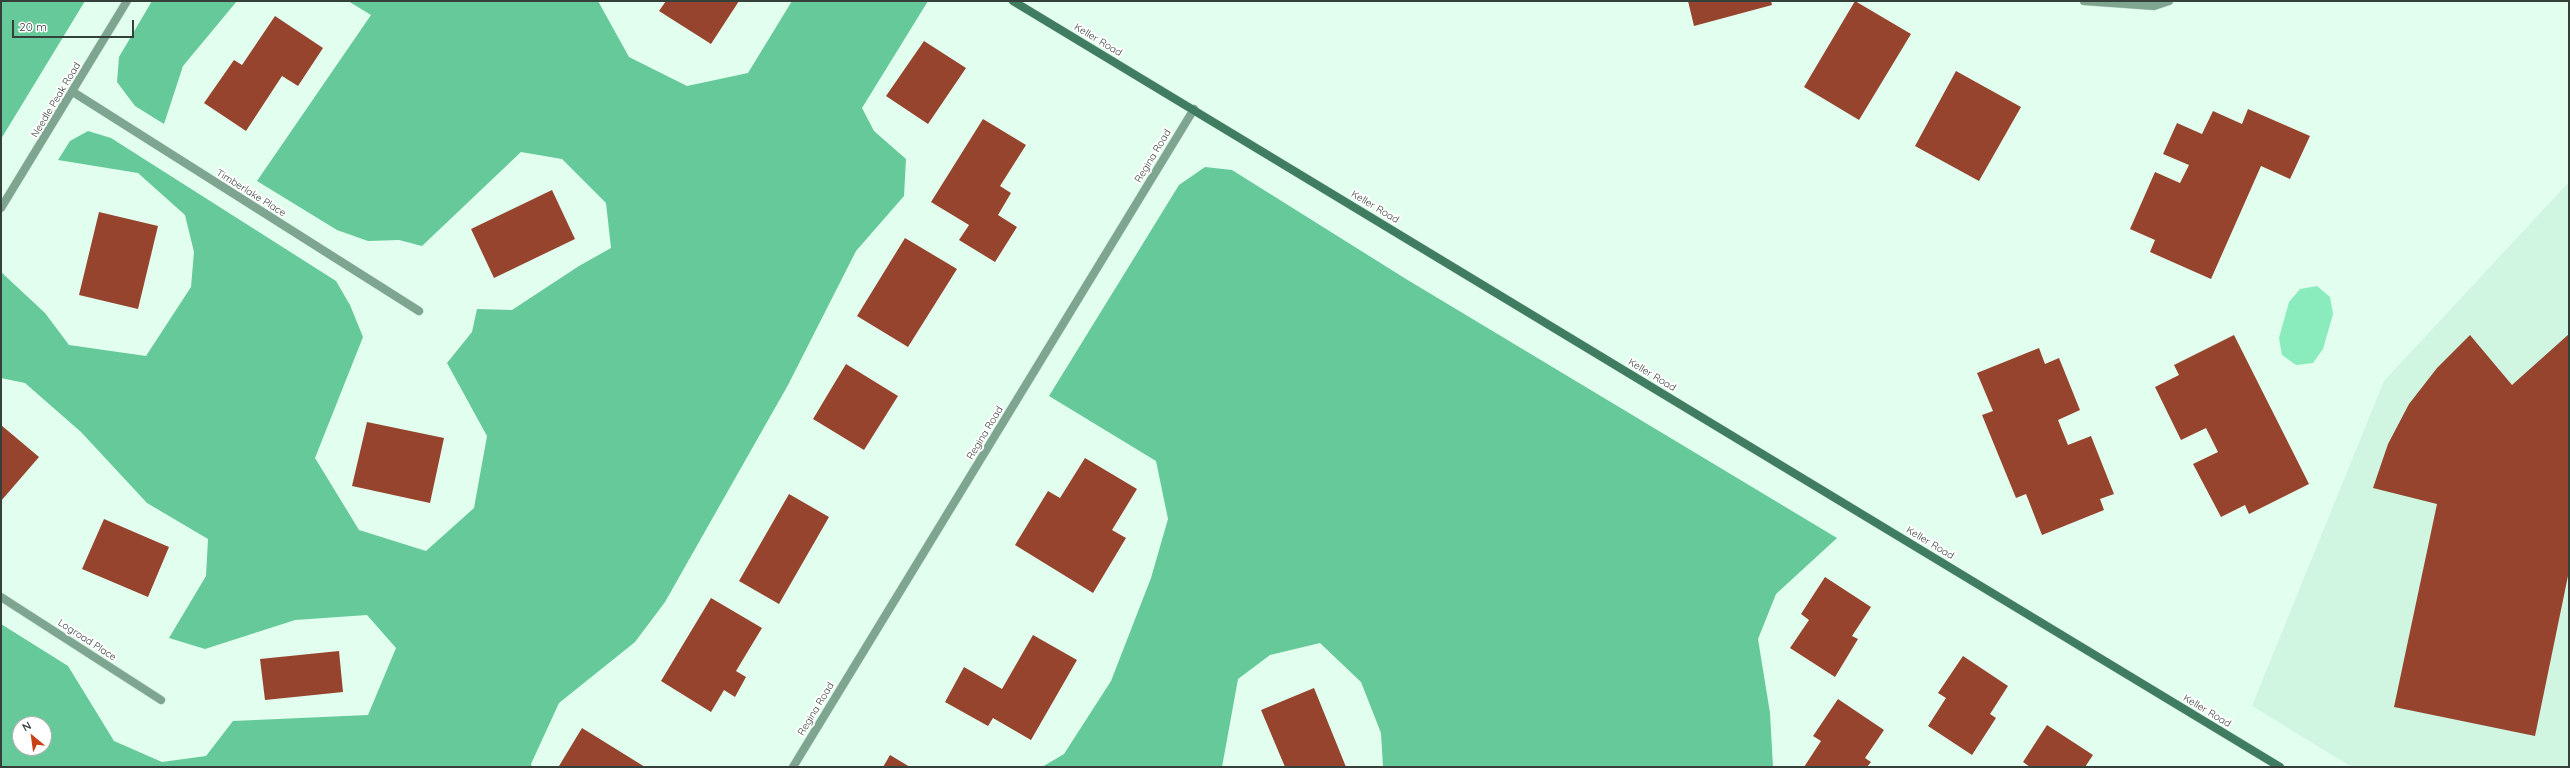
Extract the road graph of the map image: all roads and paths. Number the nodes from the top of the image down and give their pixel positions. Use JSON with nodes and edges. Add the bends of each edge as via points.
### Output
{"nodes":[{"id":1,"x":127,"y":1,"type":"edge"},
{"id":2,"x":1013,"y":1,"type":"edge"},
{"id":3,"x":2084,"y":1,"type":"edge"},
{"id":4,"x":2169,"y":1,"type":"edge"},
{"id":5,"x":73,"y":92,"type":"junction"},
{"id":6,"x":1194,"y":109,"type":"junction"},
{"id":7,"x":1,"y":208,"type":"edge"},
{"id":8,"x":419,"y":311,"type":"dead end"},
{"id":9,"x":1,"y":597,"type":"edge"},
{"id":10,"x":161,"y":700,"type":"dead end"},
{"id":11,"x":793,"y":767,"type":"edge"},
{"id":12,"x":2280,"y":767,"type":"edge"}],
"edges":[{"from":1,"to":5,"type":"street","name":"Needle Peak Road"},
{"from":2,"to":6,"type":"street","name":"Keller Road"},
{"from":3,"to":4,"type":"street","via":[[2154,6]]},
{"from":5,"to":7,"type":"street","name":"Needle Peak Road"},
{"from":5,"to":8,"type":"street","name":"Timberlake Place"},
{"from":6,"to":11,"type":"street","name":"Regina Road"},
{"from":6,"to":12,"type":"street","name":"Keller Road"},
{"from":9,"to":10,"type":"street","name":"Logroad Place"}]}
